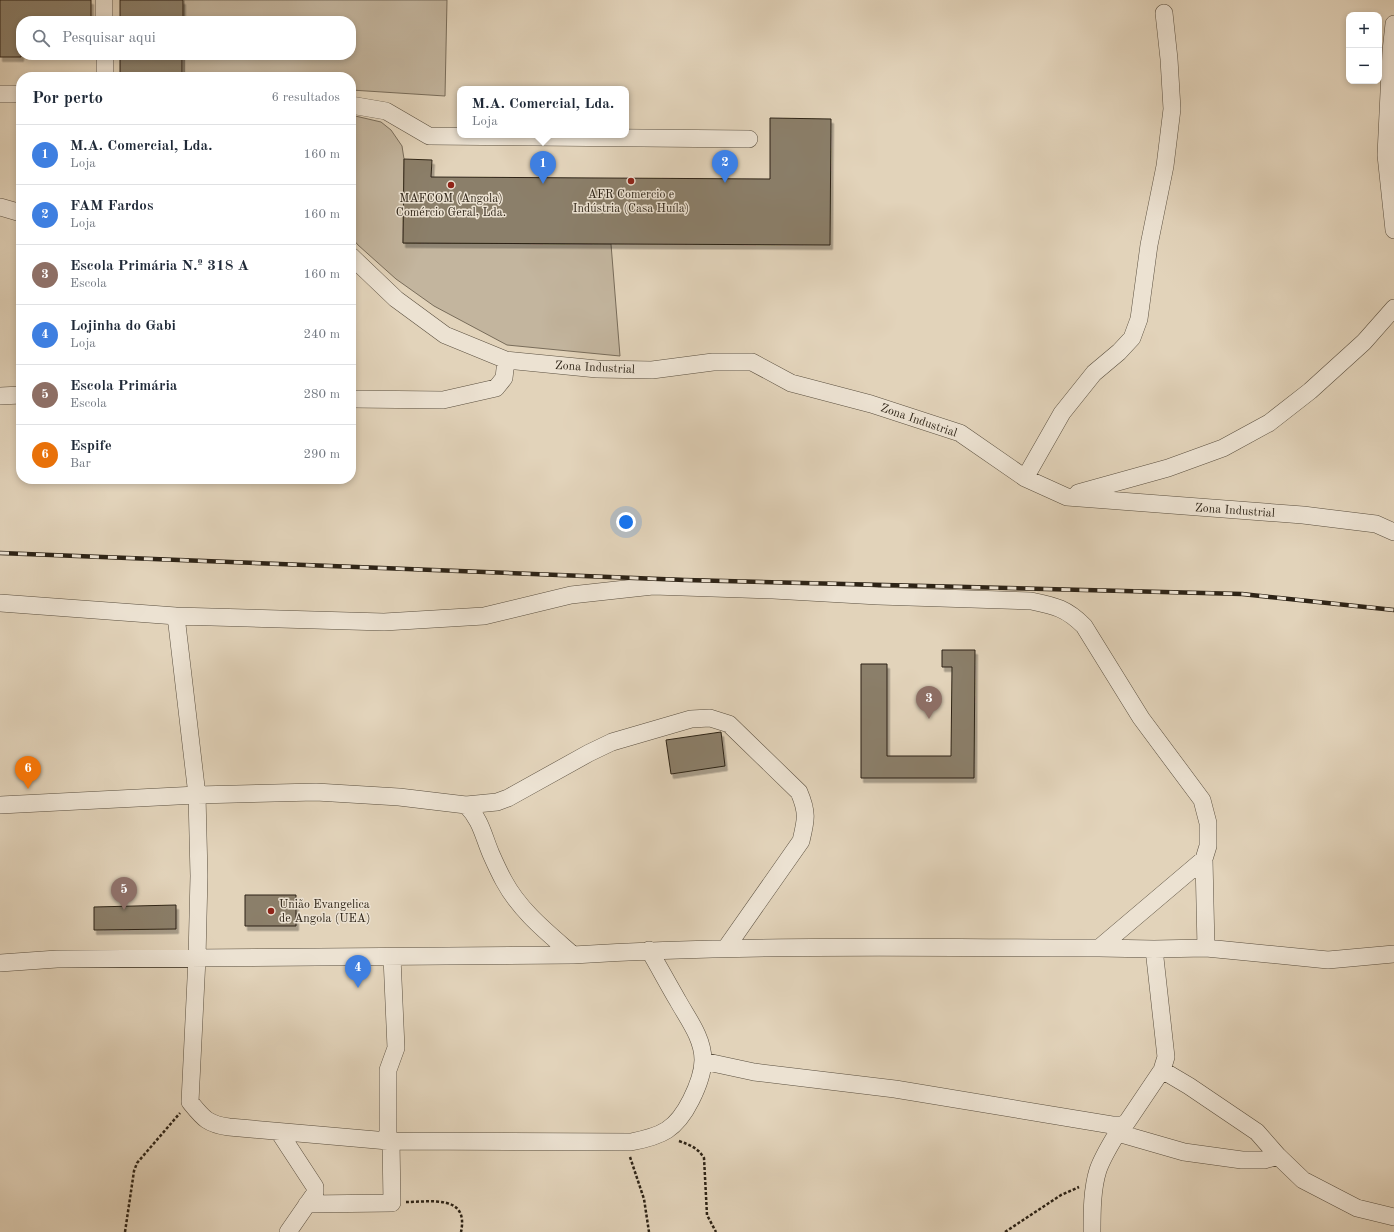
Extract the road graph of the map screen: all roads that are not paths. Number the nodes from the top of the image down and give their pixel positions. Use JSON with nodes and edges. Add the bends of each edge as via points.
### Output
{"nodes":[{"id":1,"x":104,"y":0,"type":"edge"},
{"id":2,"x":1164,"y":13,"type":"dead end"},
{"id":3,"x":104,"y":16,"type":"edge"},
{"id":4,"x":1394,"y":24,"type":"edge"},
{"id":5,"x":105,"y":60,"type":"edge"},
{"id":6,"x":105,"y":72,"type":"edge"},
{"id":7,"x":0,"y":94,"type":"edge"},
{"id":8,"x":16,"y":94,"type":"edge"},
{"id":9,"x":356,"y":106,"type":"edge"},
{"id":10,"x":457,"y":136,"type":"edge"},
{"id":11,"x":629,"y":138,"type":"edge"},
{"id":12,"x":749,"y":139,"type":"dead end"},
{"id":13,"x":0,"y":207,"type":"edge"},
{"id":14,"x":16,"y":212,"type":"edge"},
{"id":15,"x":1394,"y":230,"type":"edge"},
{"id":16,"x":356,"y":261,"type":"edge"},
{"id":17,"x":1394,"y":308,"type":"edge"},
{"id":18,"x":506,"y":360,"type":"junction"},
{"id":19,"x":16,"y":395,"type":"edge"},
{"id":20,"x":0,"y":396,"type":"edge"},
{"id":21,"x":356,"y":399,"type":"edge"},
{"id":22,"x":1025,"y":478,"type":"junction"},
{"id":23,"x":1067,"y":497,"type":"junction"},
{"id":24,"x":1394,"y":532,"type":"edge"},
{"id":25,"x":0,"y":603,"type":"edge"},
{"id":26,"x":176,"y":616,"type":"junction"},
{"id":27,"x":197,"y":795,"type":"junction"},
{"id":28,"x":0,"y":805,"type":"edge"},
{"id":29,"x":466,"y":805,"type":"junction"},
{"id":30,"x":1204,"y":859,"type":"junction"},
{"id":31,"x":726,"y":948,"type":"junction"},
{"id":32,"x":1099,"y":948,"type":"junction"},
{"id":33,"x":1206,"y":948,"type":"junction"},
{"id":34,"x":649,"y":950,"type":"junction"},
{"id":35,"x":1154,"y":950,"type":"junction"},
{"id":36,"x":1394,"y":954,"type":"edge"},
{"id":37,"x":572,"y":955,"type":"junction"},
{"id":38,"x":392,"y":957,"type":"junction"},
{"id":39,"x":197,"y":958,"type":"junction"},
{"id":40,"x":0,"y":963,"type":"edge"},
{"id":41,"x":703,"y":1061,"type":"junction"},
{"id":42,"x":1162,"y":1070,"type":"junction"},
{"id":43,"x":1120,"y":1129,"type":"junction"},
{"id":44,"x":279,"y":1132,"type":"junction"},
{"id":45,"x":390,"y":1141,"type":"junction"},
{"id":46,"x":1278,"y":1156,"type":"junction"},
{"id":47,"x":307,"y":1204,"type":"junction"},
{"id":48,"x":1394,"y":1217,"type":"edge"},
{"id":49,"x":288,"y":1232,"type":"edge"},
{"id":50,"x":1092,"y":1232,"type":"edge"}],
"edges":[{"from":1,"to":3,"type":"street"},
{"from":2,"to":22,"type":"street","via":[[1172,109],[1139,319],[1132,338],[1094,373],[1062,413]]},
{"from":4,"to":15,"type":"street","via":[[1386,155]]},
{"from":5,"to":6,"type":"street"},
{"from":7,"to":8,"type":"street"},
{"from":9,"to":10,"type":"street","via":[[386,111],[429,136]]},
{"from":11,"to":12,"type":"street"},
{"from":13,"to":14,"type":"street"},
{"from":16,"to":18,"type":"street","name":"Zona Industrial","via":[[396,299],[445,335]]},
{"from":17,"to":23,"type":"street","via":[[1364,342],[1270,423],[1223,448],[1168,468]]},
{"from":18,"to":21,"type":"street","via":[[504,378],[496,388],[443,400]]},
{"from":18,"to":22,"type":"street","name":"Zona Industrial","via":[[597,369],[652,370],[713,362],[752,362],[791,383],[871,404],[960,433]]},
{"from":19,"to":20,"type":"street"},
{"from":22,"to":23,"type":"street","name":"Zona Industrial"},
{"from":23,"to":24,"type":"street","name":"Zona Industrial","via":[[1303,515],[1376,524]]},
{"from":25,"to":26,"type":"street"},
{"from":26,"to":27,"type":"street"},
{"from":26,"to":30,"type":"street","via":[[384,622],[484,616],[572,595],[653,586],[1031,601],[1054,605],[1073,615],[1084,626],[1141,718],[1202,800],[1208,824],[1208,846]]},
{"from":27,"to":28,"type":"street"},
{"from":27,"to":29,"type":"street","via":[[316,792],[399,797]]},
{"from":27,"to":39,"type":"street"},
{"from":29,"to":31,"type":"street","via":[[497,802],[508,798],[612,742],[692,719],[710,718],[729,724],[798,792],[804,806],[806,821],[800,841]]},
{"from":29,"to":37,"type":"street","via":[[481,824],[491,854],[512,893],[532,918]]},
{"from":30,"to":32,"type":"street"},
{"from":30,"to":33,"type":"street"},
{"from":31,"to":32,"type":"street"},
{"from":31,"to":34,"type":"street"},
{"from":32,"to":35,"type":"street"},
{"from":33,"to":35,"type":"street"},
{"from":33,"to":36,"type":"street","via":[[1328,960]]},
{"from":34,"to":37,"type":"street"},
{"from":34,"to":41,"type":"street","via":[[695,1031]]},
{"from":35,"to":42,"type":"street","via":[[1166,1057]]},
{"from":37,"to":38,"type":"street"},
{"from":38,"to":39,"type":"street"},
{"from":38,"to":45,"type":"street","via":[[396,1048],[388,1070]]},
{"from":39,"to":40,"type":"street"},
{"from":39,"to":44,"type":"street","via":[[190,1102],[203,1118],[215,1125]]},
{"from":41,"to":43,"type":"street","via":[[754,1072],[895,1089],[1105,1124]]},
{"from":41,"to":45,"type":"street","via":[[698,1087],[684,1113],[671,1128],[653,1138],[631,1142]]},
{"from":42,"to":43,"type":"street"},
{"from":42,"to":46,"type":"street","via":[[1257,1132]]},
{"from":43,"to":46,"type":"street","via":[[1191,1153],[1242,1160],[1264,1160]]},
{"from":43,"to":50,"type":"street","via":[[1096,1180]]},
{"from":44,"to":45,"type":"street"},
{"from":44,"to":47,"type":"street","via":[[315,1187],[315,1193]]},
{"from":45,"to":47,"type":"street","via":[[392,1203]]},
{"from":46,"to":48,"type":"street","via":[[1303,1180],[1327,1193],[1357,1208]]},
{"from":47,"to":49,"type":"street"}]}
